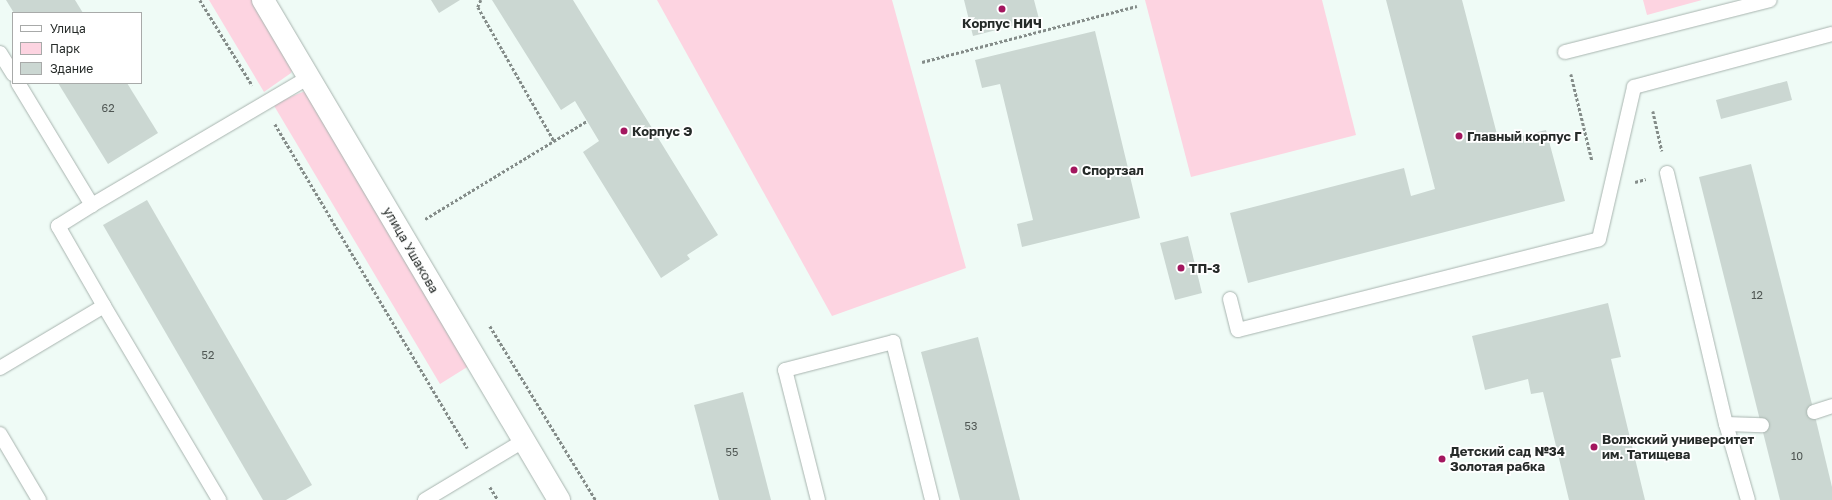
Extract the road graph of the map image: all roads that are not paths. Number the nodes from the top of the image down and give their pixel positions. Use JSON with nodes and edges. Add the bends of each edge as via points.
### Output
{"nodes":[{"id":1,"x":263,"y":0,"type":"edge"},
{"id":2,"x":1770,"y":0,"type":"edge"},
{"id":3,"x":1832,"y":34,"type":"edge"},
{"id":4,"x":1565,"y":52,"type":"dead end"},
{"id":5,"x":0,"y":53,"type":"edge"},
{"id":6,"x":12,"y":72,"type":"edge"},
{"id":7,"x":309,"y":77,"type":"junction"},
{"id":8,"x":19,"y":84,"type":"edge"},
{"id":9,"x":1667,"y":173,"type":"road end"},
{"id":10,"x":92,"y":205,"type":"junction"},
{"id":11,"x":1230,"y":300,"type":"dead end"},
{"id":12,"x":104,"y":306,"type":"junction"},
{"id":13,"x":0,"y":368,"type":"edge"},
{"id":14,"x":1832,"y":406,"type":"edge"},
{"id":15,"x":1814,"y":412,"type":"dead end"},
{"id":16,"x":1726,"y":424,"type":"junction"},
{"id":17,"x":1762,"y":425,"type":"dead end"},
{"id":18,"x":0,"y":434,"type":"edge"},
{"id":19,"x":523,"y":441,"type":"junction"},
{"id":20,"x":39,"y":500,"type":"edge"},
{"id":21,"x":219,"y":500,"type":"edge"},
{"id":22,"x":425,"y":500,"type":"edge"},
{"id":23,"x":559,"y":500,"type":"edge"},
{"id":24,"x":818,"y":500,"type":"edge"},
{"id":25,"x":932,"y":500,"type":"edge"},
{"id":26,"x":1748,"y":500,"type":"edge"}],
"edges":[{"from":1,"to":7,"type":"street","name":"улица Ушакова"},
{"from":2,"to":4,"type":"lane"},
{"from":3,"to":11,"type":"lane","via":[[1634,87],[1599,238],[1238,330]]},
{"from":5,"to":6,"type":"lane"},
{"from":7,"to":10,"type":"lane"},
{"from":7,"to":19,"type":"street","name":"улица Ушакова"},
{"from":8,"to":10,"type":"lane"},
{"from":9,"to":16,"type":"lane"},
{"from":10,"to":12,"type":"lane","via":[[58,226]]},
{"from":12,"to":13,"type":"lane"},
{"from":12,"to":21,"type":"lane"},
{"from":14,"to":15,"type":"lane"},
{"from":16,"to":17,"type":"lane"},
{"from":16,"to":26,"type":"lane"},
{"from":18,"to":20,"type":"lane"},
{"from":19,"to":22,"type":"lane"},
{"from":19,"to":23,"type":"street","name":"улица Ушакова"},
{"from":24,"to":25,"type":"lane","via":[[785,370],[893,342]]}]}
